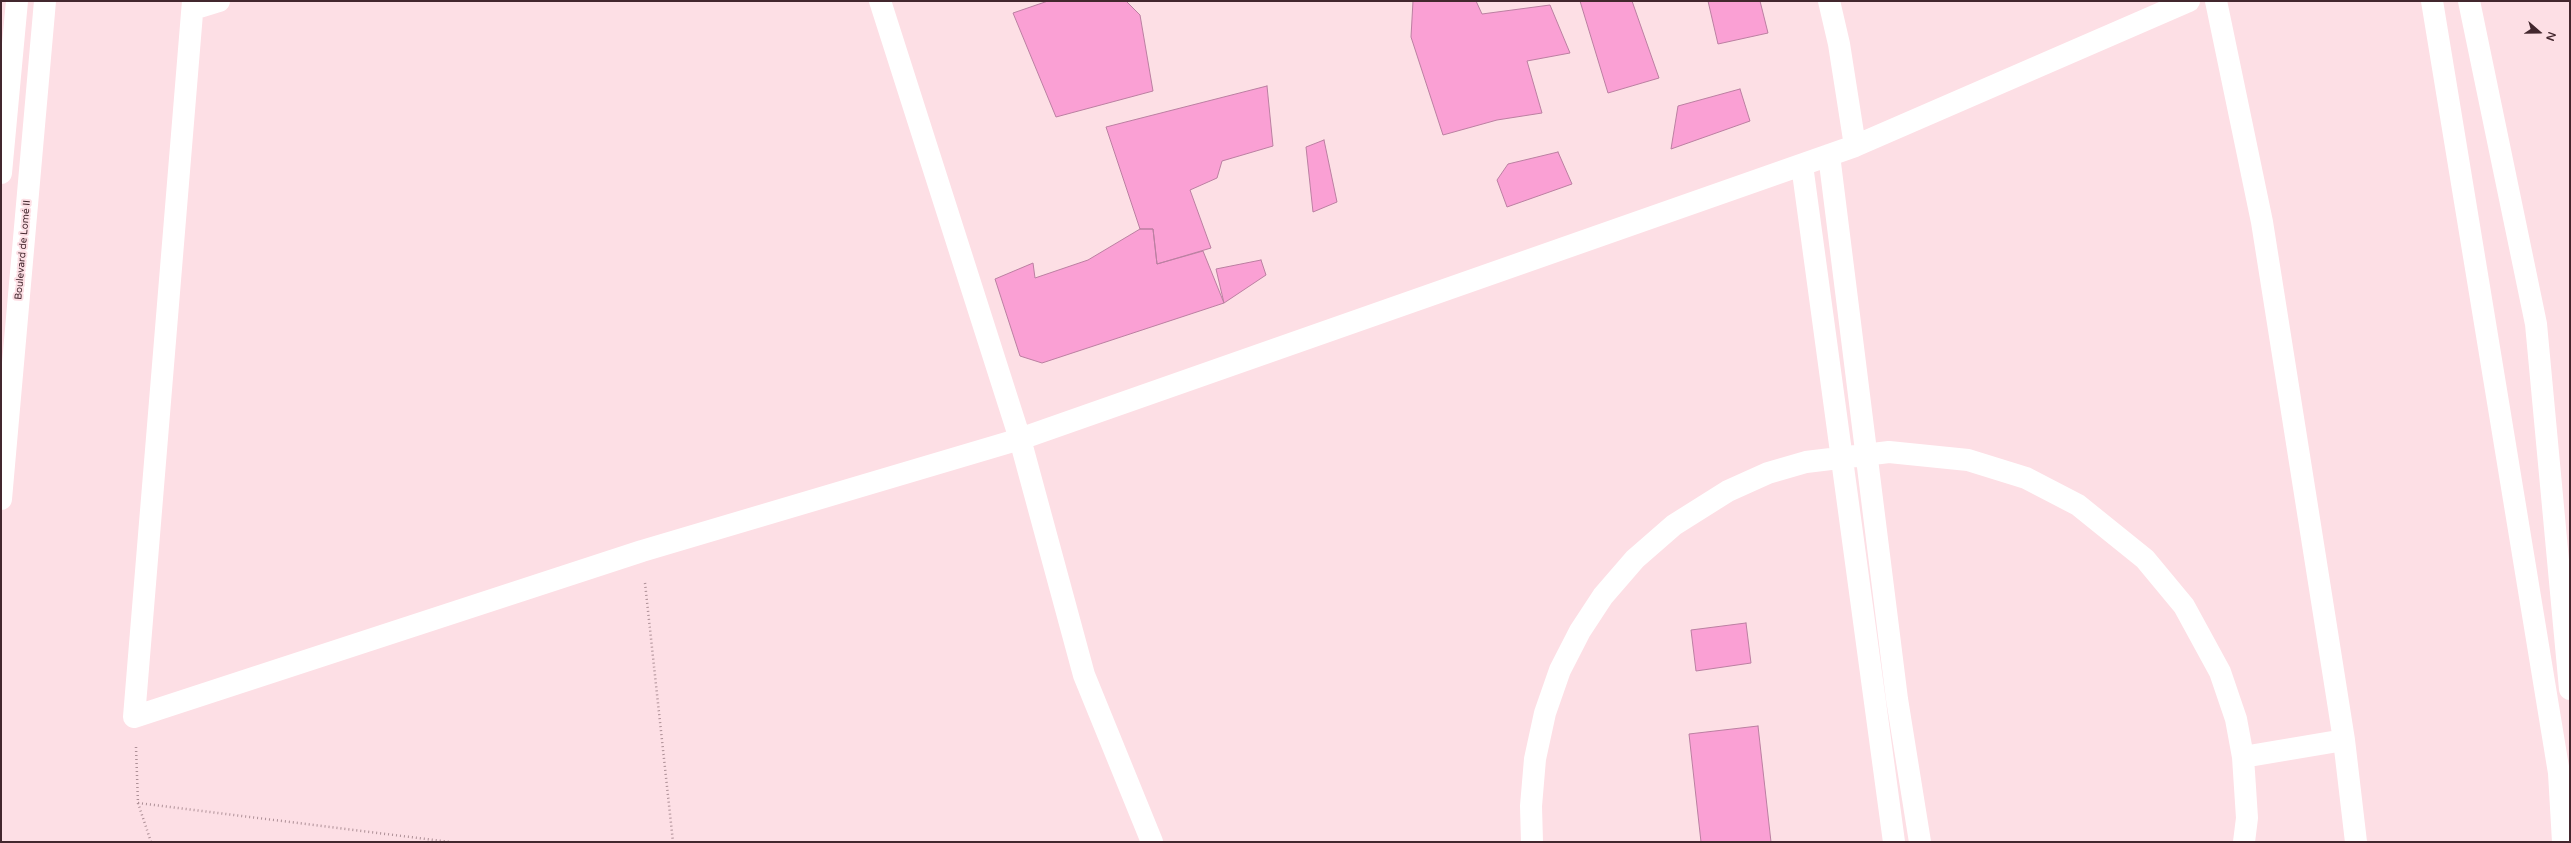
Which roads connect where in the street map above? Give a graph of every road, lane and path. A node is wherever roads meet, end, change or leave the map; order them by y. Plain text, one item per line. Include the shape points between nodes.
1 (17, 1) edge
2 (44, 1) edge
3 (219, 1) edge
4 (880, 1) edge
5 (1829, 1) edge
6 (2189, 1) edge
7 (2216, 1) edge
8 (2432, 1) edge
9 (2469, 1) edge
10 (193, 5) edge
11 (3, 126) edge
12 (1855, 146) junction
13 (1829, 155) junction
14 (1802, 165) junction
15 (1, 173) edge
16 (1020, 439) junction
17 (1865, 454) junction
18 (1840, 458) junction
19 (1, 500) edge
20 (642, 551) junction
21 (2570, 689) edge
22 (1897, 699) junction
23 (1874, 703) junction
24 (134, 717) junction
25 (2344, 740) junction
26 (2244, 757) junction
27 (138, 803) junction
28 (151, 842) edge
29 (450, 842) edge
30 (673, 842) edge
31 (1152, 842) edge
32 (1532, 842) edge
33 (1894, 842) edge
34 (1920, 842) edge
35 (2244, 842) edge
36 (2356, 842) edge
37 (2563, 842) edge

1 - 11 street
2 - 19 street, Boulevard de Lomé II
3 - 10 street
4 - 16 street
5 - 12 street via 1839,44
6 - 12 street
7 - 25 street via 2262,222
8 - 37 street via 2558,773
9 - 21 street via 2536,324
10 - 24 street
11 - 15 street
12 - 13 street
13 - 14 street
13 - 17 street
14 - 16 street
14 - 18 street
16 - 20 street
16 - 31 street via 1084,675
17 - 18 street
17 - 22 street
17 - 26 street via 1888,452 1968,460 2026,478 2078,505 2139,554 2184,606 2220,672 2236,719
18 - 23 street
18 - 32 street via 1806,462 1768,473 1728,492 1674,525 1635,559 1603,596 1580,631 1560,670 1545,713 1535,759 1531,806
20 - 24 street
20 - 30 path
22 - 23 street
22 - 34 street
23 - 33 street
24 - 27 path
25 - 26 street
25 - 36 street
26 - 35 street via 2247,818
27 - 28 path
27 - 29 path

